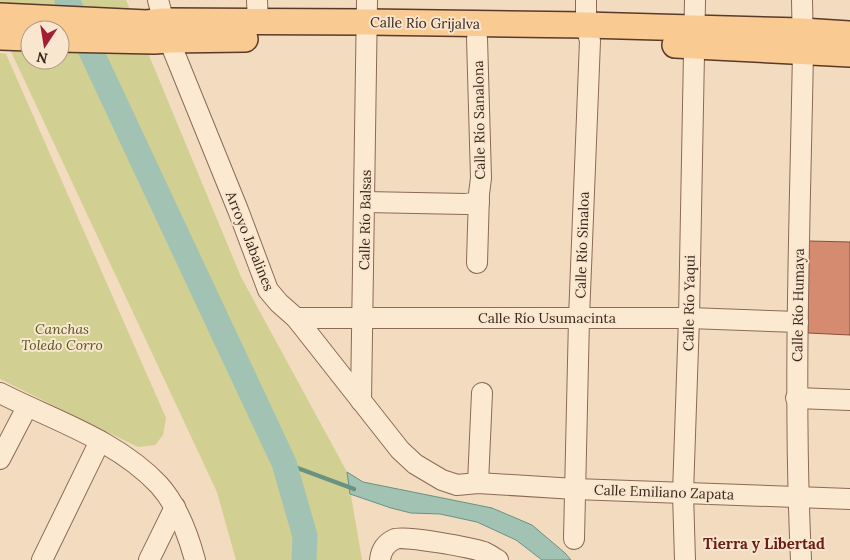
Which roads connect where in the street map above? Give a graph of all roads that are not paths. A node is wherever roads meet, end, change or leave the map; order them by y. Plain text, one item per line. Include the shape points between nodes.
1 (586, 0) edge
2 (695, 0) edge
3 (802, 0) edge
4 (258, 11) edge
5 (0, 16) edge
6 (367, 20) edge
7 (158, 25) edge
8 (588, 33) junction
9 (850, 34) edge
10 (0, 37) edge
11 (695, 37) junction
12 (20, 38) edge
13 (70, 38) edge
14 (478, 38) junction
15 (803, 41) junction
16 (850, 54) edge
17 (365, 202) junction
18 (479, 202) junction
19 (477, 263) dead end
20 (364, 317) junction
21 (296, 318) junction
22 (579, 318) junction
23 (689, 318) junction
24 (798, 322) junction
25 (0, 393) edge
26 (482, 393) dead end
27 (796, 398) junction
28 (850, 400) edge
29 (361, 401) junction
30 (27, 407) junction
31 (100, 441) junction
32 (0, 459) edge
33 (478, 483) junction
34 (575, 489) junction
35 (683, 493) junction
36 (798, 497) junction
37 (850, 499) edge
38 (175, 508) junction
39 (574, 539) dead end
40 (42, 560) edge
41 (149, 560) edge
42 (195, 560) edge
43 (380, 560) edge
44 (498, 560) edge
45 (685, 560) edge
46 (800, 560) edge

1 - 8 street, Calle Río Sinaloa
2 - 11 street, Calle Río Yaqui
3 - 15 street, Calle Río Humaya
4 - 6 main road, Calle Río Grijalva
4 - 7 main road, Calle Río Grijalva
5 - 7 main road, Calle Río Grijalva
6 - 7 main road, Calle Río Grijalva
6 - 8 main road, Calle Río Grijalva
6 - 14 main road, Calle Río Grijalva
6 - 17 street, Calle Río Balsas
7 - 13 main road, Calle Río Grijalva
7 - 21 street, Arroyo Jabalines via 268,290
8 - 11 main road, Calle Río Grijalva
8 - 14 main road, Calle Río Grijalva
8 - 22 street, Calle Río Sinaloa
9 - 15 main road, Calle Río Grijalva
10 - 12 main road
11 - 15 main road, Calle Río Grijalva
11 - 23 street, Calle Río Yaqui
14 - 18 street, Calle Río Sanalona
15 - 16 main road, Calle Río Grijalva
15 - 24 street, Calle Río Humaya
17 - 18 street
17 - 20 street, Calle Río Balsas
18 - 19 street, Calle Río Sanalona
20 - 21 street, Calle Río Usumacinta
20 - 22 street, Calle Río Usumacinta
20 - 29 street, Calle Río Balsas
21 - 29 street, Arroyo Jabalines
22 - 23 street, Calle Río Usumacinta
22 - 34 street, Calle Río Sinaloa
23 - 24 street, Calle Río Usumacinta
23 - 35 street, Calle Río Yaqui
24 - 27 street, Calle Río Humaya
25 - 30 street
26 - 33 street
27 - 28 street
27 - 36 street, Calle Río Humaya
29 - 33 street, Arroyo Jabalines via 415,464 457,486
30 - 31 street
30 - 32 street
31 - 38 street via 136,464 159,485
31 - 40 street
33 - 34 street, Calle Emiliano Zapata
34 - 35 street, Calle Emiliano Zapata
34 - 39 street, Calle Río Sinaloa
35 - 36 street, Calle Emiliano Zapata
35 - 45 street, Calle Río Yaqui
36 - 37 street, Calle Emiliano Zapata
36 - 46 street, Calle Río Humaya
38 - 41 street
38 - 42 street
43 - 44 street via 387,543 397,538 484,552

